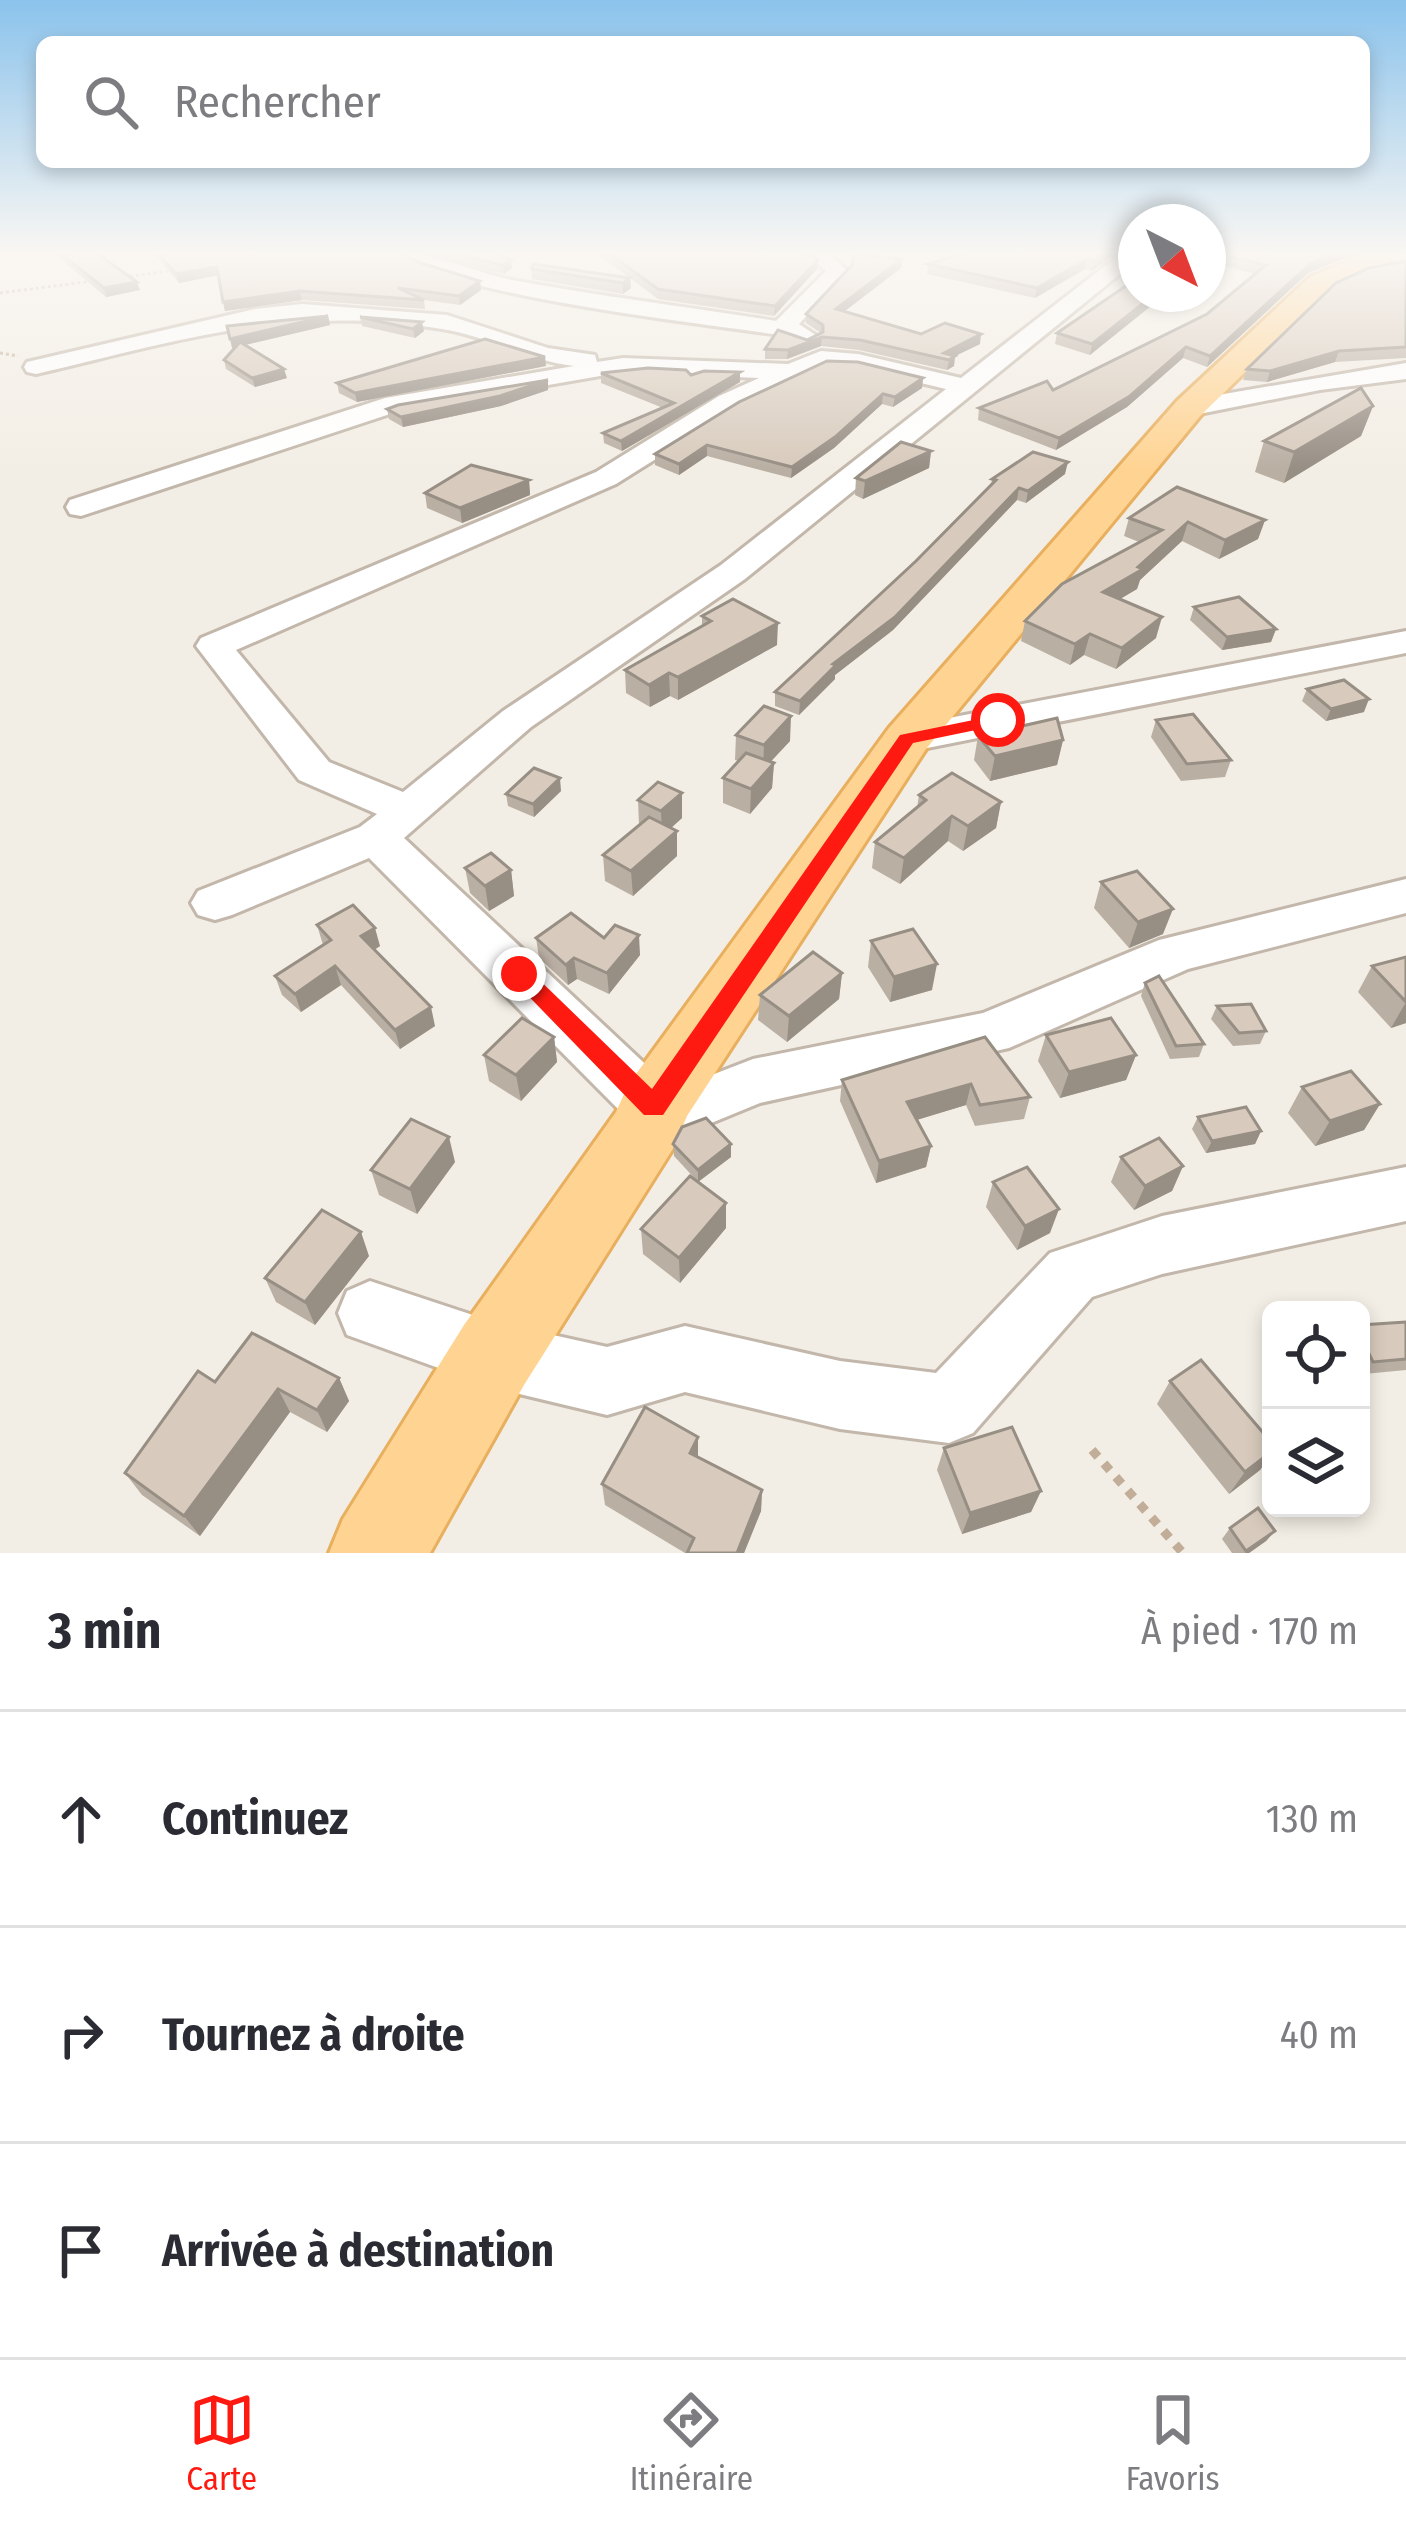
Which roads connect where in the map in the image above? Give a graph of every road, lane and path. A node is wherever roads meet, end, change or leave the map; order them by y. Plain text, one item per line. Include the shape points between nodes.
1 (233, 324) edge
2 (455, 324) edge
3 (757, 324) edge
4 (785, 324) edge
5 (1047, 324) edge
6 (1276, 324) edge
7 (792, 330) junction
8 (858, 361) junction
9 (623, 365) junction
10 (36, 367) dead end
11 (1406, 371) edge
12 (793, 372) junction
13 (969, 388) junction
14 (1189, 408) junction
15 (81, 507) dead end
16 (1406, 641) edge
17 (907, 739) junction
18 (392, 825) junction
19 (1406, 896) edge
20 (214, 903) dead end
21 (651, 1116) junction
22 (1406, 1195) edge
23 (370, 1313) dead end
24 (494, 1354) junction
25 (1092, 1450) dead end
26 (377, 1553) edge
27 (1183, 1553) edge

1 - 10 street
2 - 9 street via 545,355
3 - 7 street
4 - 7 street
5 - 13 street
6 - 14 main road
7 - 8 street
8 - 12 street via 821,358
8 - 13 street
9 - 12 street
9 - 15 street via 394,404
11 - 14 street
12 - 18 street via 606,478 214,646 314,771
13 - 18 street via 733,572 517,719
14 - 17 main road
16 - 17 street
17 - 21 main road
18 - 20 street
18 - 21 street
19 - 21 street via 1176,953 990,1033 753,1082
21 - 24 main road
22 - 24 street via 1162,1244 1072,1274 950,1408 840,1395 685,1359 607,1381
23 - 24 street
24 - 26 main road
25 - 27 path

